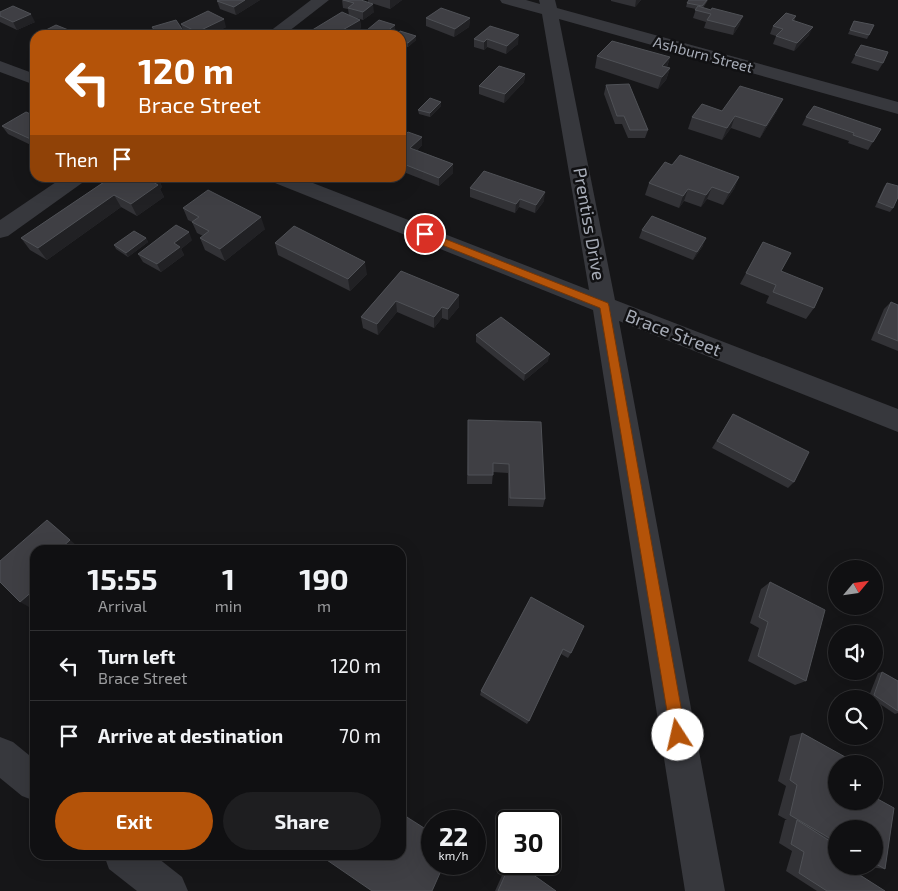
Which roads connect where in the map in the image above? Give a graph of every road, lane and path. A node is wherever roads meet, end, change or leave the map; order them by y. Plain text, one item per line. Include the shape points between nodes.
1 (321, 0) edge
2 (508, 0) edge
3 (549, 6) edge
4 (280, 30) edge
5 (0, 66) edge
6 (30, 78) edge
7 (898, 108) edge
8 (69, 182) edge
9 (292, 182) edge
10 (0, 231) edge
11 (604, 306) junction
12 (898, 421) edge
13 (0, 755) edge
14 (30, 779) edge
15 (130, 860) edge
16 (168, 891) edge
17 (705, 891) edge

1 - 4 street
2 - 3 street, Ashburn Street
3 - 7 street, Ashburn Street
3 - 11 street, Prentiss Drive
5 - 6 street
8 - 10 street
9 - 11 street, Brace Street
11 - 12 street, Brace Street
11 - 17 street, Prentiss Drive
13 - 14 street
15 - 16 street

